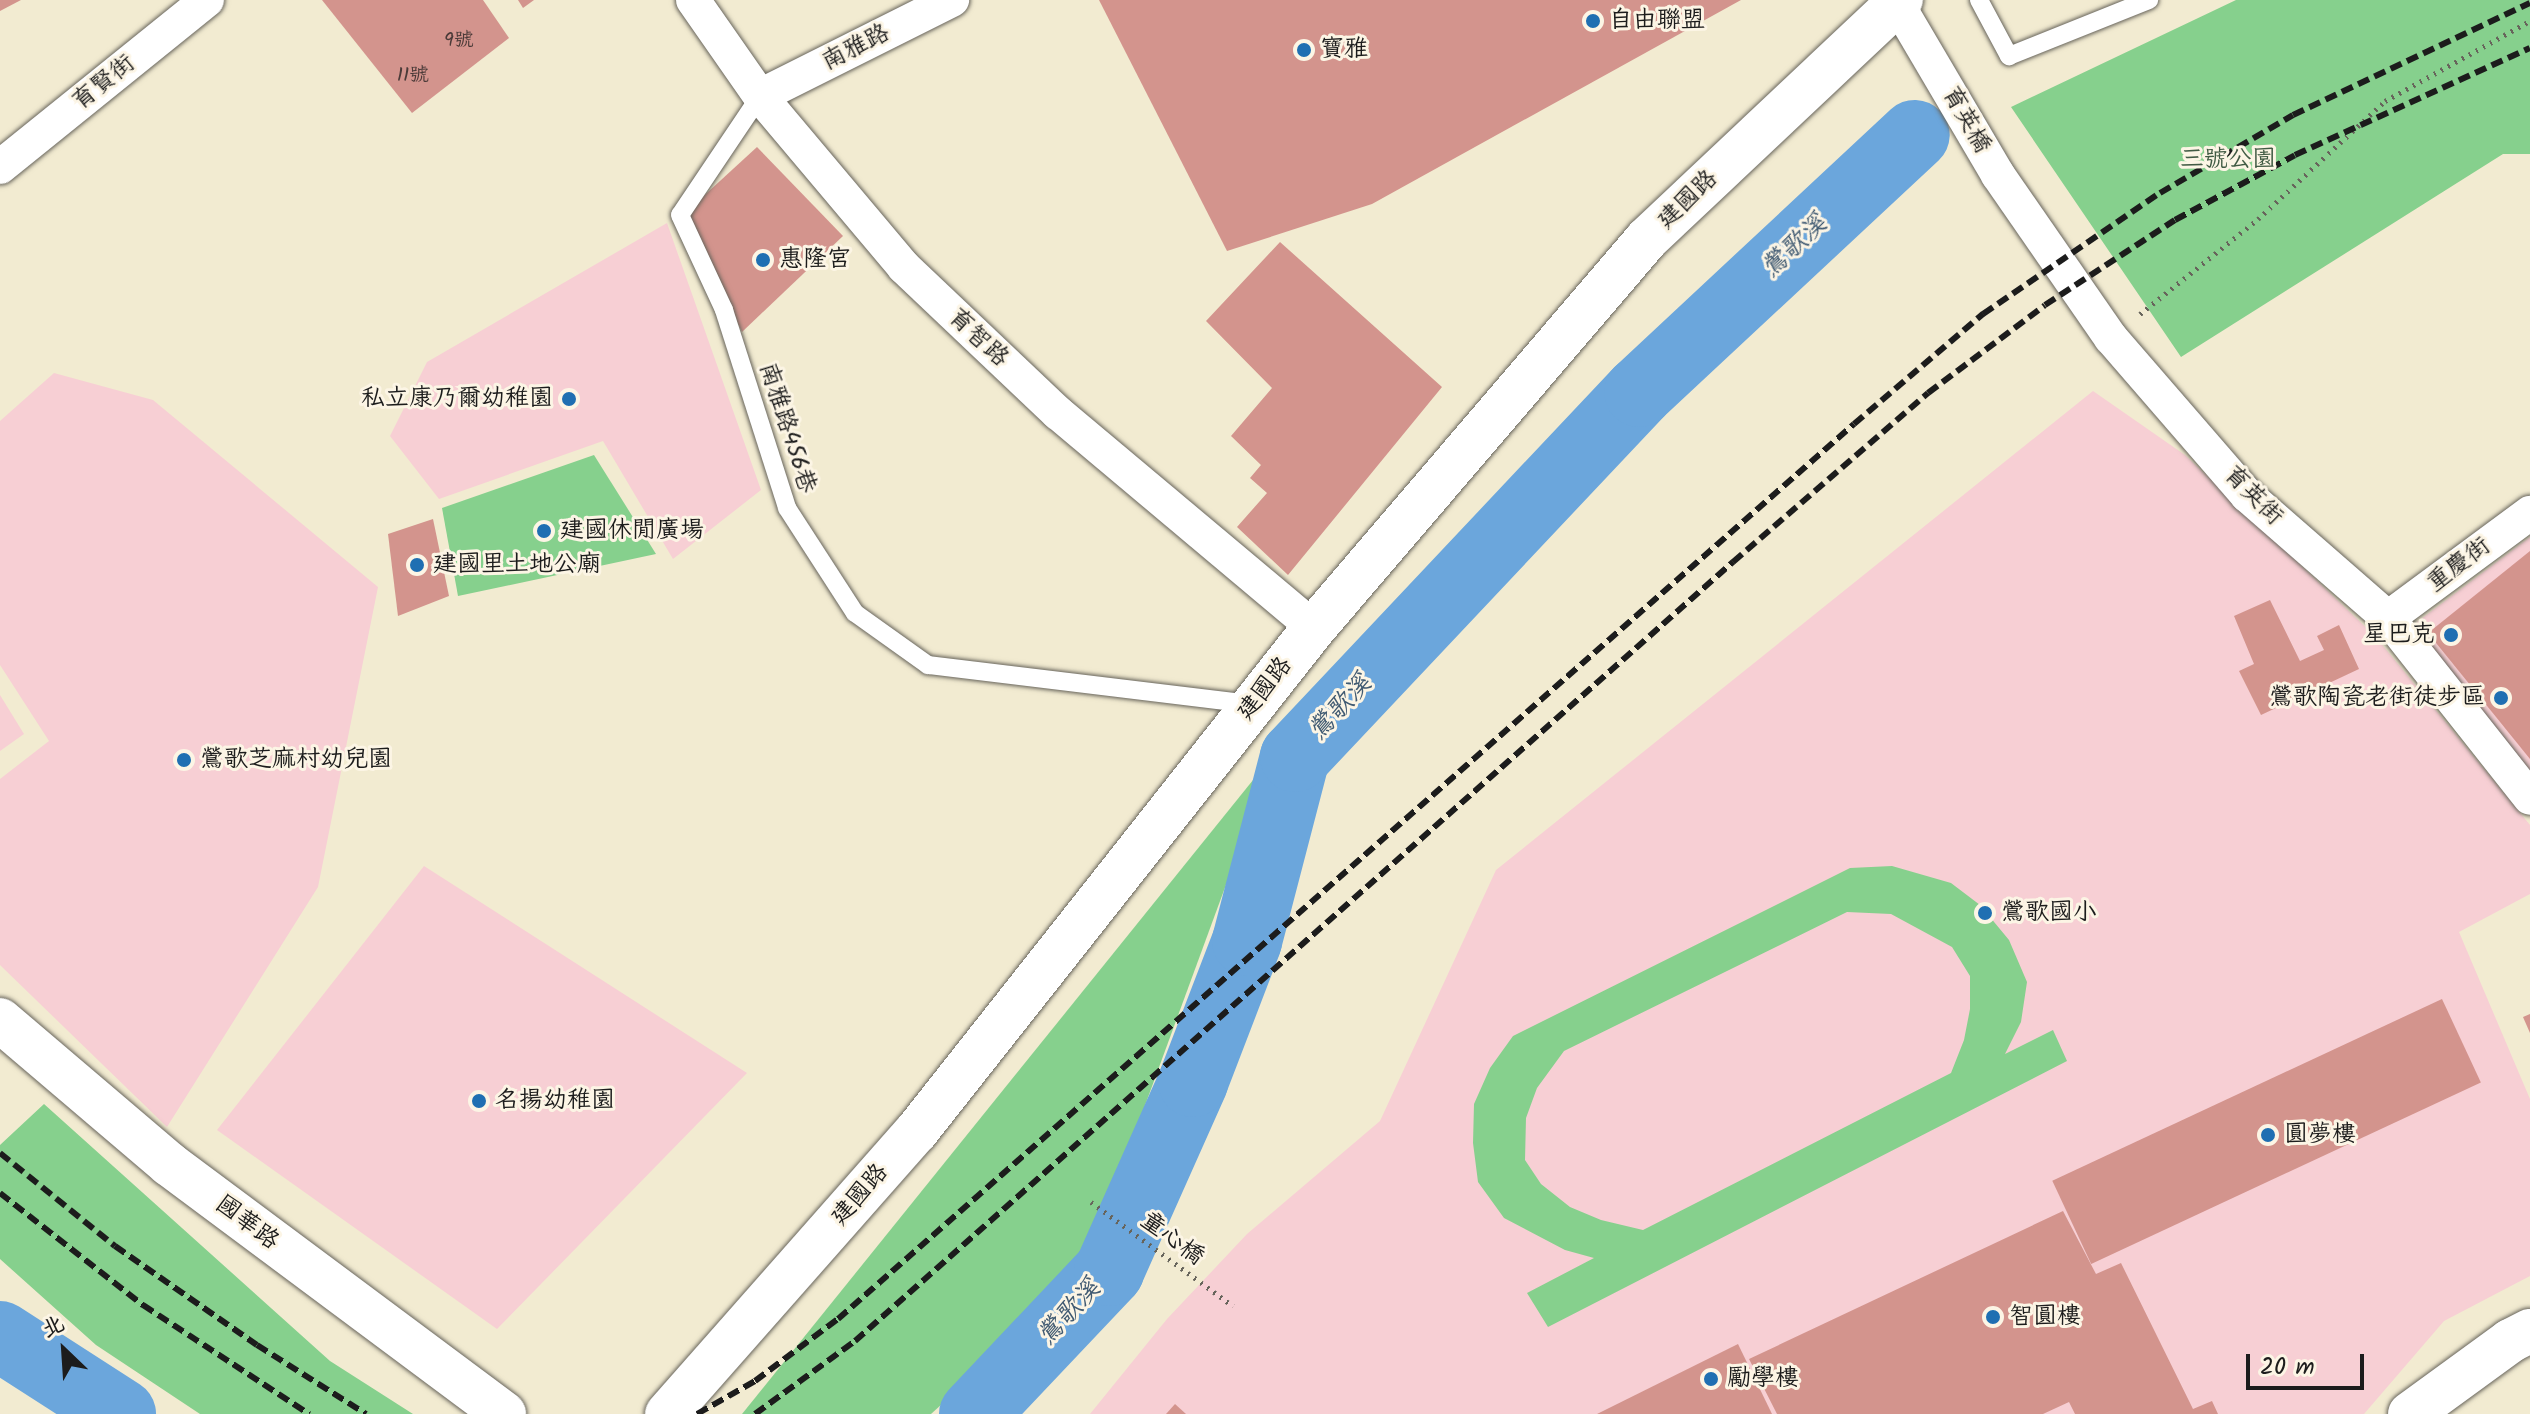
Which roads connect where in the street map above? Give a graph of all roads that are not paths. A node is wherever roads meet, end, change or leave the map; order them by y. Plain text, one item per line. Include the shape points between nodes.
1 (207, 0) edge
2 (693, 0) edge
3 (952, 0) edge
4 (1979, 0) edge
5 (2149, 0) edge
6 (1897, 1) edge
7 (760, 96) junction
8 (0, 167) edge
9 (1998, 175) joint
10 (2530, 513) edge
11 (2388, 618) junction
12 (1314, 628) junction
13 (1253, 704) junction
14 (2530, 798) edge
15 (0, 1020) edge
16 (2530, 1331) edge
17 (504, 1414) edge
18 (667, 1414) edge
19 (2410, 1414) edge

1 - 8 street, 育賢街
2 - 7 street, 育智路
3 - 7 street, 南雅路
4 - 5 lane via 2009,56
6 - 9 street, 育英橋
6 - 12 street, 建國路 via 1647,239
7 - 12 street, 育智路 via 904,267 1058,413
7 - 13 lane, 南雅路456巷 via 680,215 724,310 787,508 855,613 928,665
9 - 11 street, 育英街 via 2111,338 2247,495
10 - 11 street, 重慶街
11 - 14 street, 育英街
12 - 13 street, 建國路
13 - 18 street, 建國路 via 916,1132
15 - 17 street, 國華路 via 169,1164
16 - 19 street

